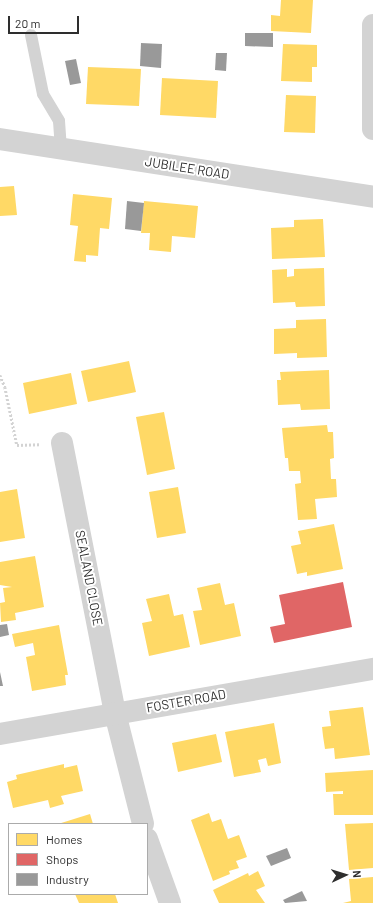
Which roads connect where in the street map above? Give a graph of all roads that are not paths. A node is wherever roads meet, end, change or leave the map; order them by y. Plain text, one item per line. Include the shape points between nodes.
1 (373, 25) edge
2 (31, 35) dead end
3 (373, 129) edge
4 (0, 139) edge
5 (61, 148) junction
6 (373, 197) edge
7 (62, 443) road end
8 (373, 669) edge
9 (115, 714) junction
10 (0, 734) edge
11 (143, 823) edge
12 (148, 842) edge
13 (170, 903) edge

1 - 3 street
2 - 5 lane via 43,94 59,120
4 - 5 street, JUBILEE ROAD
5 - 6 street, JUBILEE ROAD
7 - 9 street, SEALAND CLOSE
8 - 9 street, FOSTER ROAD
9 - 10 street, FOSTER ROAD
9 - 11 street, SEALAND CLOSE
12 - 13 street

